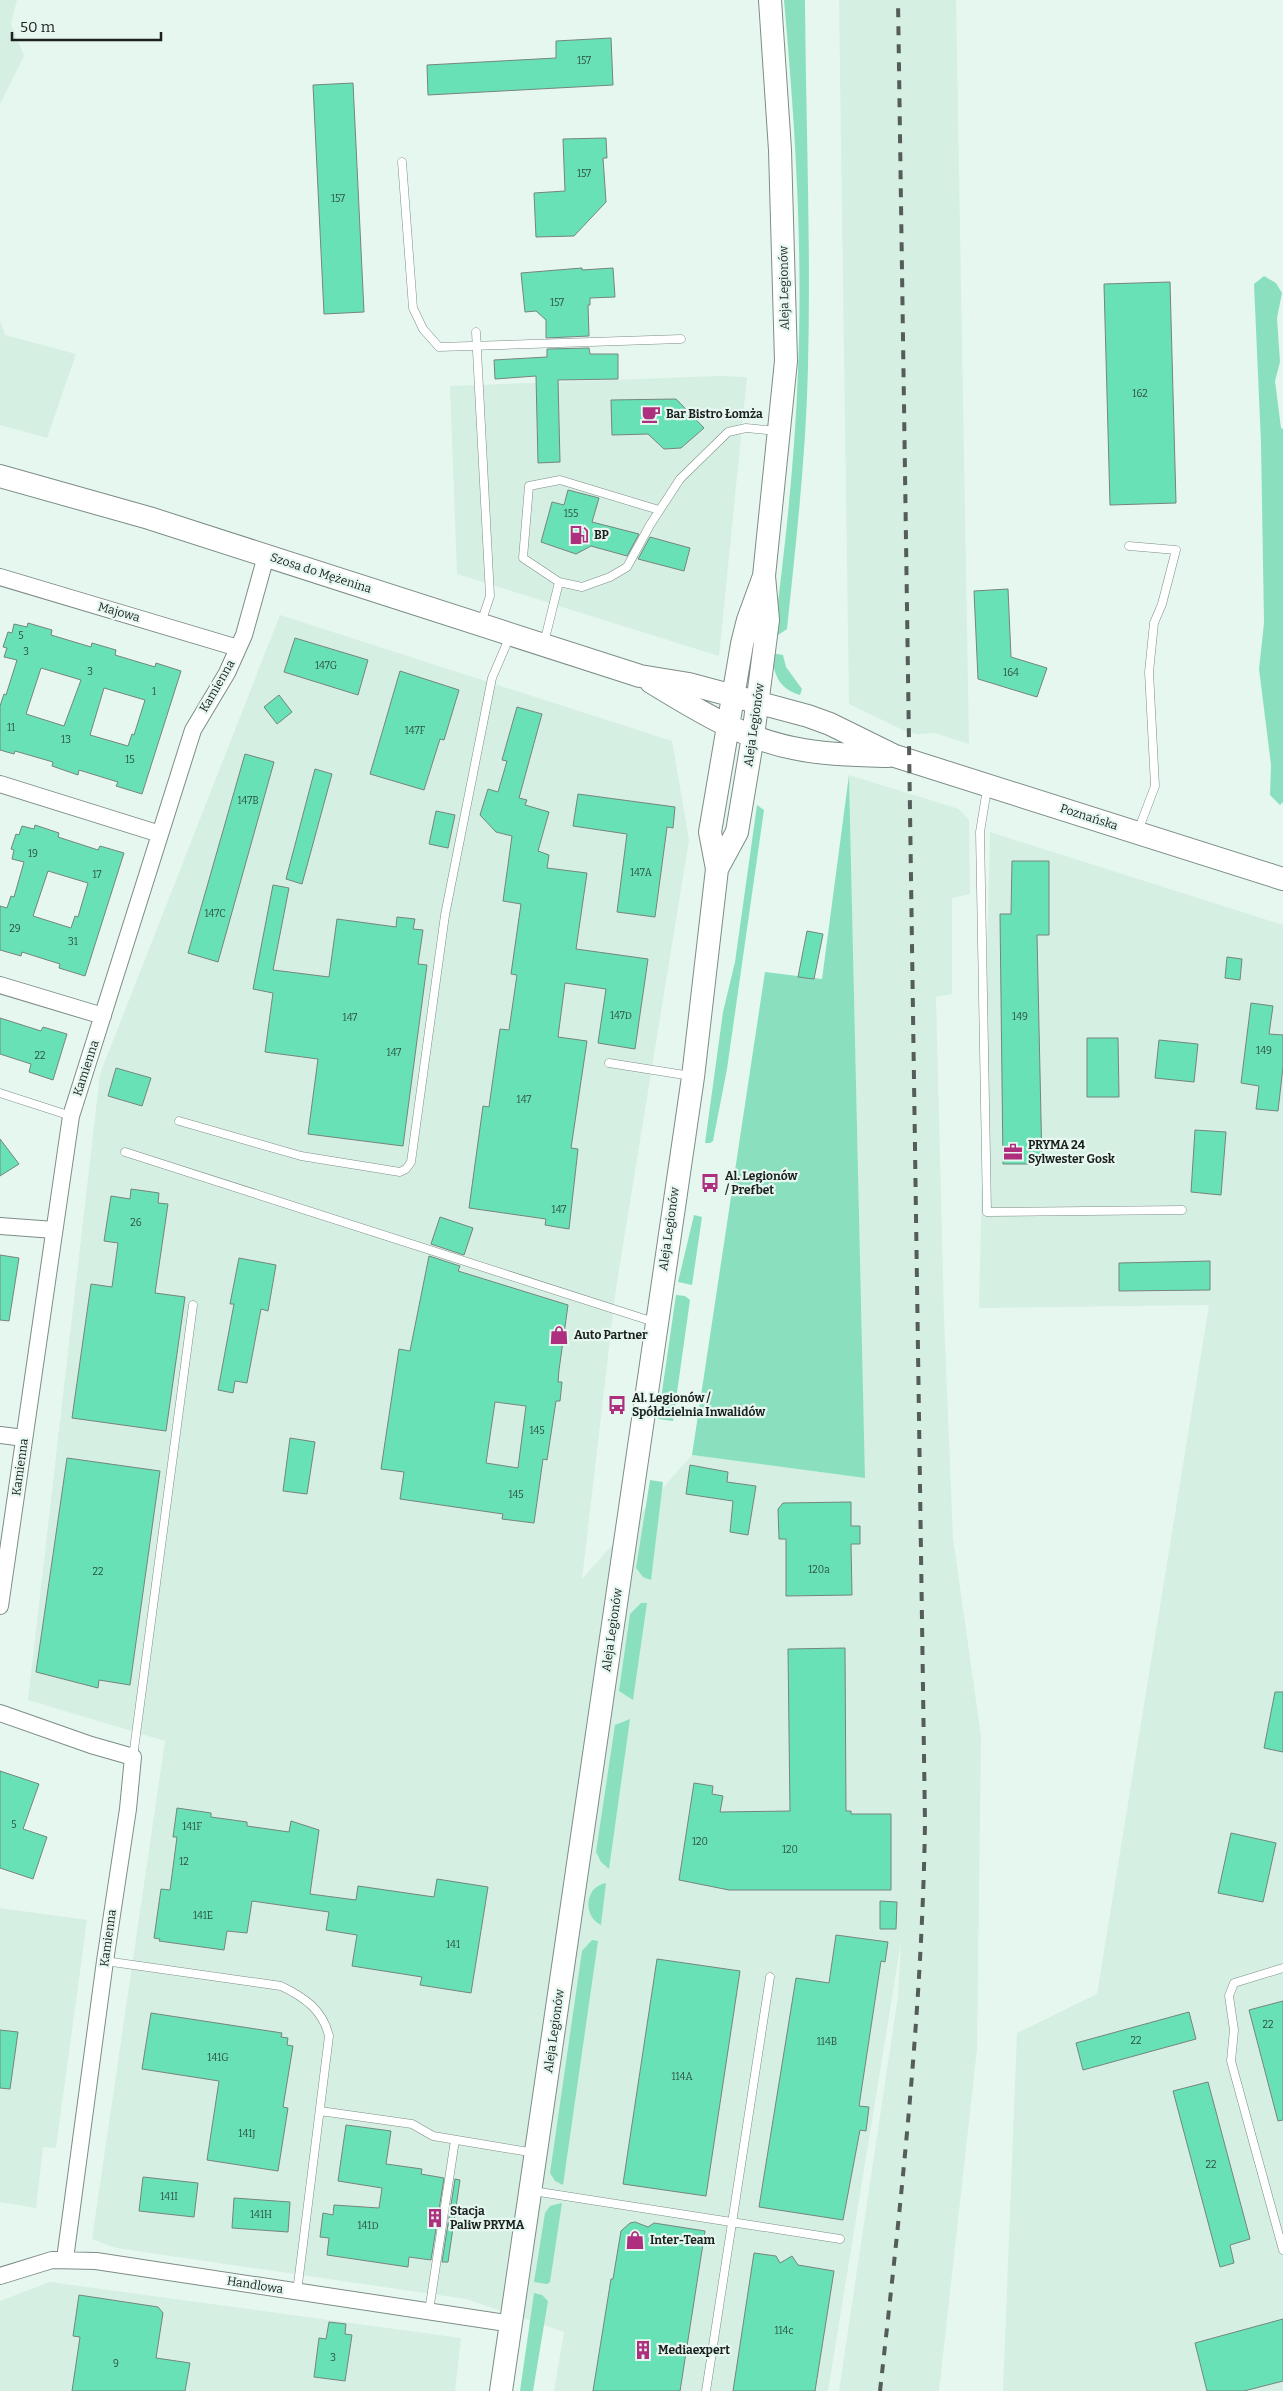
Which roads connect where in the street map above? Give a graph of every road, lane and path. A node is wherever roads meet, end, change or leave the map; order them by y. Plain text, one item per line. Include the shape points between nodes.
1 (770, 0) edge
2 (402, 162) dead end
3 (476, 332) dead end
4 (681, 339) dead end
5 (478, 347) junction
6 (778, 431) junction
7 (0, 476) edge
8 (659, 510) junction
9 (1129, 546) dead end
10 (266, 556) junction
11 (764, 576) junction
12 (0, 577) edge
13 (559, 582) junction
14 (481, 625) junction
15 (510, 634) junction
16 (543, 645) junction
17 (238, 648) junction
18 (640, 676) junction
19 (734, 697) junction
20 (758, 703) junction
21 (730, 726) junction
22 (753, 736) junction
23 (895, 756) junction
24 (0, 784) edge
25 (988, 784) junction
26 (1137, 833) junction
27 (160, 834) junction
28 (717, 869) junction
29 (1283, 879) edge
30 (0, 985) edge
31 (103, 1016) junction
32 (609, 1063) dead end
33 (693, 1077) junction
34 (0, 1093) edge
35 (71, 1116) junction
36 (180, 1121) dead end
37 (125, 1152) dead end
38 (1182, 1210) dead end
39 (0, 1226) edge
40 (54, 1230) junction
41 (193, 1306) dead end
42 (656, 1322) junction
43 (0, 1435) edge
44 (24, 1438) junction
45 (0, 1606) edge
46 (0, 1713) edge
47 (133, 1757) junction
48 (105, 1961) junction
49 (1283, 1968) edge
50 (770, 1977) dead end
51 (320, 2111) junction
52 (455, 2140) junction
53 (536, 2153) junction
54 (531, 2191) junction
55 (733, 2222) junction
56 (840, 2239) dead end
57 (1283, 2250) edge
58 (65, 2259) junction
59 (0, 2276) edge
60 (297, 2292) junction
61 (430, 2311) junction
62 (512, 2324) junction
63 (502, 2391) edge
64 (706, 2391) edge

1 - 6 main road, Aleja Legionów via 780,150 786,361
2 - 5 lane via 413,308 423,329 439,347
3 - 5 lane
4 - 5 lane
5 - 14 lane via 490,596
6 - 8 lane via 746,428 728,432 680,479
6 - 11 main road, Aleja Legionów
7 - 10 main road, Szosa do Mężenina
8 - 13 lane via 626,567 582,587
8 - 13 lane via 560,480 529,486 523,558
9 - 26 lane via 1176,550 1154,623 1149,672 1155,786
10 - 14 main road, Szosa do Mężenina
10 - 17 street, Kamienna
11 - 19 main road, Aleja Legionów via 748,620
11 - 20 main road, Aleja Legionów via 768,620
12 - 17 street, Majowa
13 - 16 lane
14 - 15 main road, Szosa do Mężenina
15 - 16 main road, Szosa do Mężenina
15 - 36 lane via 492,678 461,832 431,1002 411,1162 400,1172 301,1156
16 - 18 main road, Szosa do Mężenina
17 - 27 street, Kamienna via 193,730
18 - 19 main road, Szosa do Mężenina via 689,684
18 - 21 main road, Szosa do Mężenina
19 - 20 main road, Szosa do Mężenina
19 - 21 main road, Aleja Legionów
20 - 22 main road, Aleja Legionów
20 - 23 main road, Poznańska via 830,724
21 - 22 main road, Szosa do Mężenina
21 - 28 main road, Aleja Legionów via 710,832
22 - 23 main road, Poznańska via 793,748 834,754
22 - 28 main road, Aleja Legionów via 737,832
23 - 25 main road, Poznańska
24 - 27 street
25 - 26 main road, Poznańska
25 - 38 lane via 980,832 987,1212
26 - 29 main road, Poznańska
27 - 31 street, Kamienna
28 - 33 main road, Aleja Legionów
30 - 31 street
31 - 35 street, Kamienna
32 - 33 lane
33 - 42 main road, Aleja Legionów
34 - 35 lane
35 - 40 street, Kamienna
37 - 42 lane
39 - 40 street
40 - 44 street, Kamienna
41 - 47 lane
42 - 53 main road, Aleja Legionów
43 - 44 street
44 - 45 street, Kamienna
46 - 47 street
47 - 48 street, Kamienna
48 - 51 lane via 281,1986 296,1993 316,2009 325,2021 329,2036
48 - 58 street, Kamienna
49 - 57 lane via 1234,1983 1229,1996 1234,2030 1231,2061
50 - 55 lane
51 - 52 lane via 412,2124 433,2136
51 - 60 lane
52 - 53 lane
52 - 61 lane
53 - 54 main road, Aleja Legionów
54 - 55 lane
54 - 62 main road, Aleja Legionów
55 - 56 lane
55 - 64 lane
58 - 59 street, Handlowa via 34,2264
58 - 60 street, Handlowa
60 - 61 street, Handlowa
61 - 62 street, Handlowa
62 - 63 main road, Aleja Legionów

